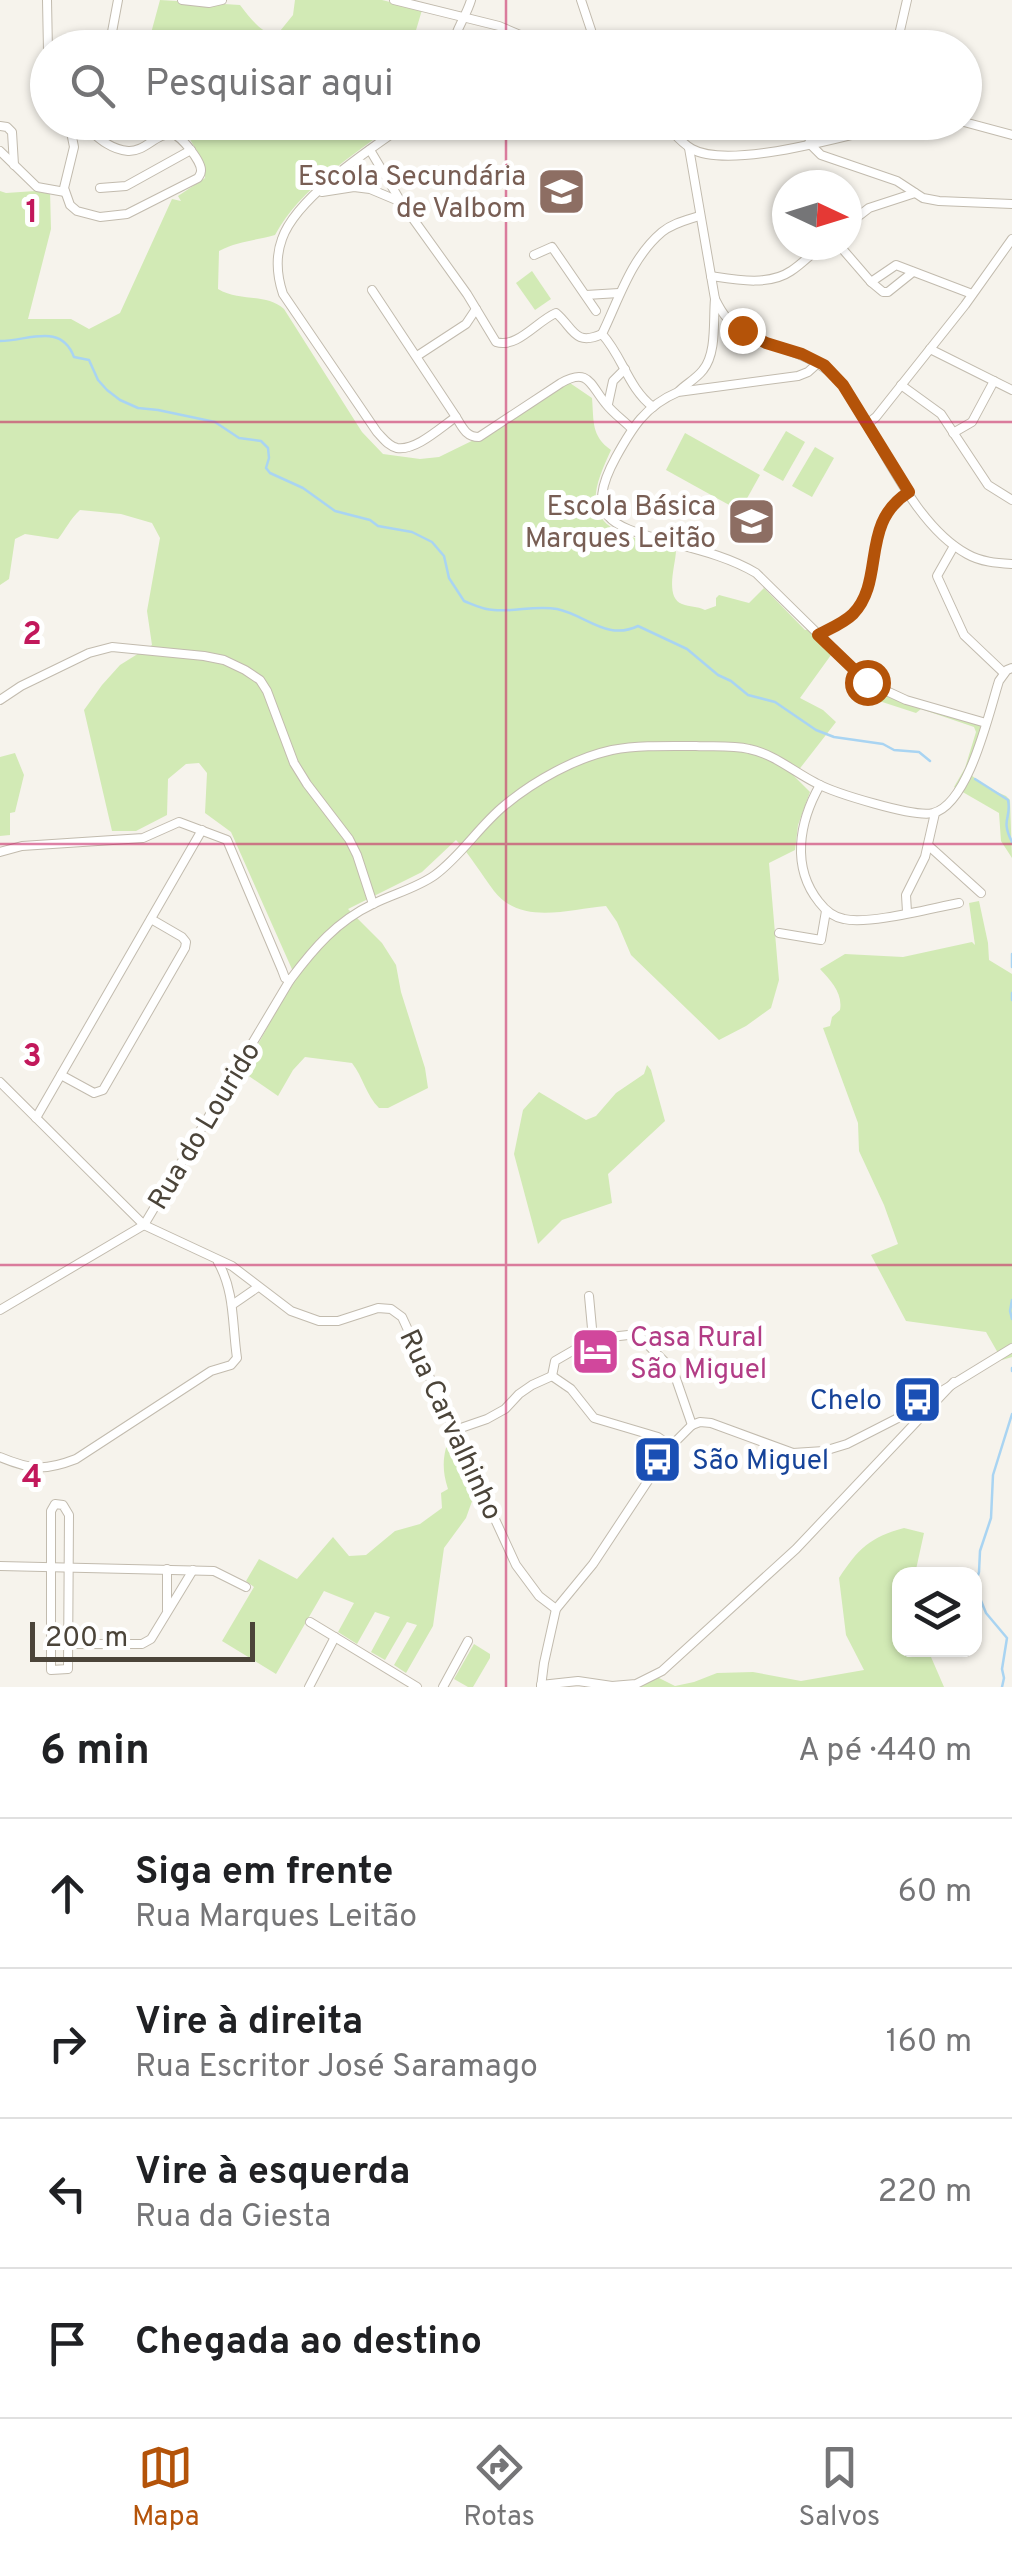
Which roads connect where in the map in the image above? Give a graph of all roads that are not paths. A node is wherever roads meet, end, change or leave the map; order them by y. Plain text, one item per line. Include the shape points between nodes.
1 (50, 0) edge
2 (118, 0) edge
3 (182, 0) edge
4 (222, 0) edge
5 (394, 0) edge
6 (471, 0) edge
7 (581, 0) edge
8 (907, 0) edge
9 (466, 18) junction
10 (47, 30) edge
11 (112, 30) edge
12 (458, 30) edge
13 (508, 30) edge
14 (591, 30) edge
15 (900, 30) edge
16 (0, 126) edge
17 (982, 127) edge
18 (1012, 135) edge
19 (72, 140) edge
20 (101, 140) edge
21 (156, 140) edge
22 (182, 140) edge
23 (384, 140) edge
24 (681, 140) edge
25 (811, 140) edge
26 (826, 140) edge
27 (809, 144) junction
28 (689, 148) junction
29 (191, 150) junction
30 (370, 150) junction
31 (0, 151) edge
32 (14, 165) junction
33 (100, 188) dead end
34 (65, 192) junction
35 (915, 192) junction
36 (318, 193) junction
37 (402, 202) junction
38 (1012, 204) edge
39 (862, 213) edge
40 (699, 216) junction
41 (1012, 238) edge
42 (534, 255) dead end
43 (805, 260) edge
44 (852, 260) edge
45 (913, 272) junction
46 (712, 276) junction
47 (871, 282) junction
48 (372, 290) dead end
49 (619, 293) junction
50 (586, 294) junction
51 (972, 294) junction
52 (714, 299) junction
53 (476, 309) junction
54 (596, 310) dead end
55 (602, 334) junction
56 (930, 349) junction
57 (417, 356) junction
58 (818, 362) junction
59 (624, 369) junction
60 (994, 381) junction
61 (902, 385) junction
62 (1012, 390) edge
63 (678, 392) junction
64 (608, 406) junction
65 (653, 407) junction
66 (456, 417) junction
67 (866, 424) junction
68 (631, 428) junction
69 (953, 433) junction
70 (909, 492) junction
71 (1012, 500) edge
72 (954, 546) junction
73 (1012, 564) edge
74 (818, 635) junction
75 (1008, 670) edge
76 (0, 700) edge
77 (986, 723) junction
78 (820, 786) junction
79 (935, 813) junction
80 (202, 830) junction
81 (928, 846) junction
82 (0, 852) edge
83 (981, 893) dead end
84 (959, 903) dead end
85 (373, 904) junction
86 (826, 911) junction
87 (908, 912) junction
88 (151, 919) junction
89 (779, 933) dead end
90 (290, 980) junction
91 (61, 1074) junction
92 (0, 1082) edge
93 (36, 1118) junction
94 (144, 1225) junction
95 (217, 1260) junction
96 (258, 1288) junction
97 (589, 1296) dead end
98 (232, 1305) junction
99 (0, 1310) edge
100 (594, 1339) junction
101 (1012, 1348) edge
102 (552, 1376) junction
103 (954, 1382) junction
104 (896, 1419) junction
105 (692, 1425) junction
106 (455, 1430) junction
107 (907, 1432) junction
108 (671, 1446) junction
109 (0, 1456) edge
110 (0, 1566) edge
111 (51, 1567) junction
112 (67, 1567) junction
113 (167, 1570) junction
114 (193, 1570) junction
115 (246, 1587) dead end
116 (556, 1609) junction
117 (168, 1613) junction
118 (310, 1622) dead end
119 (335, 1637) junction
120 (468, 1640) dead end
121 (68, 1644) junction
122 (541, 1686) edge
123 (310, 1687) edge
124 (417, 1687) edge
125 (442, 1687) edge

1 - 10 street
2 - 11 street
3 - 4 street
5 - 9 street
6 - 9 street
7 - 14 street
8 - 15 street
9 - 12 street
9 - 13 street
16 - 32 street via 12,132
17 - 18 street
19 - 34 street
20 - 21 street via 131,151
22 - 29 street
23 - 30 street
24 - 28 street
25 - 27 street
26 - 27 street
27 - 28 street via 732,156
27 - 35 street via 821,156
28 - 40 street
29 - 33 street via 126,186
29 - 34 street via 200,164 198,178 126,214 100,217 76,210
30 - 36 street
30 - 37 street
31 - 32 street
32 - 34 street via 37,187
35 - 38 street via 939,201
35 - 39 street
36 - 37 street via 354,187
36 - 66 street via 290,222 278,257 278,277 293,312 388,444 409,447
37 - 53 street
40 - 46 street
40 - 49 street via 663,231
41 - 51 street
42 - 50 street via 552,246
43 - 46 street via 767,280
44 - 47 street
45 - 47 street via 896,265
45 - 47 street via 888,292
45 - 51 street
46 - 52 street
48 - 57 street
49 - 50 street
49 - 55 street
50 - 54 street
51 - 56 street
52 - 58 street via 742,330
52 - 63 street via 707,364
53 - 55 street via 496,342 505,344 556,313 576,336
53 - 57 street via 466,324
55 - 59 street
56 - 60 street
56 - 61 street
57 - 66 street
58 - 63 street via 798,376
58 - 67 street via 843,385
59 - 64 street via 613,381
59 - 65 street
60 - 62 street
60 - 69 street via 972,422
61 - 67 street
61 - 69 street via 941,414
63 - 65 street
64 - 66 street via 589,380 573,376 479,437 466,433
64 - 68 street
65 - 68 street
67 - 70 street
68 - 74 street via 601,488 608,516 626,530 736,561
69 - 71 street via 988,486
70 - 72 street
70 - 74 street via 886,512 857,610
72 - 73 street
72 - 75 street via 937,576 964,635
74 - 77 street via 884,692
75 - 77 street via 998,681
76 - 85 street via 89,652 112,647 204,656 245,670 267,691 306,784 349,839
77 - 79 street via 970,773
78 - 79 street, Rua do Lourido
78 - 85 street, Rua do Lourido via 749,749 613,750 537,784 506,804 431,878
78 - 86 street via 802,831 801,866
79 - 81 street
80 - 82 street via 179,822 144,838
80 - 88 street
80 - 90 street via 227,840
81 - 83 street
81 - 87 street via 906,895
84 - 87 street
85 - 90 street, Rua do Lourido via 330,931
86 - 87 street via 845,920
86 - 89 street via 822,940
88 - 91 street
88 - 91 street via 182,937 186,948 103,1090 94,1092
90 - 94 street, Rua do Lourido
91 - 93 street
92 - 93 street
93 - 94 street
94 - 95 street
94 - 99 street, Rua do Lourido
95 - 96 street
95 - 98 street
96 - 98 street
96 - 106 street, Rua Carvalhinho via 290,1311 320,1321 391,1309 402,1317
97 - 100 street
98 - 109 street via 237,1358 231,1365 211,1371 76,1460 35,1469
100 - 102 street via 556,1360
100 - 105 street via 637,1334 673,1370
101 - 103 street
102 - 106 street via 506,1409
102 - 108 street via 594,1418
103 - 104 street
103 - 107 street
104 - 105 street via 847,1444 805,1453 711,1423
104 - 107 street
105 - 108 street
106 - 116 street, Rua Carvalhinho via 516,1565
107 - 122 street via 796,1549 662,1671 636,1684
108 - 116 street
110 - 111 street
111 - 112 street
111 - 112 street via 55,1504 69,1515
111 - 121 street via 52,1670 68,1669
112 - 113 street
112 - 121 street
113 - 114 street
113 - 117 street
114 - 115 street via 214,1571
114 - 117 street
116 - 122 street
117 - 121 street via 142,1644
118 - 119 street
119 - 123 street
119 - 124 street
120 - 125 street

